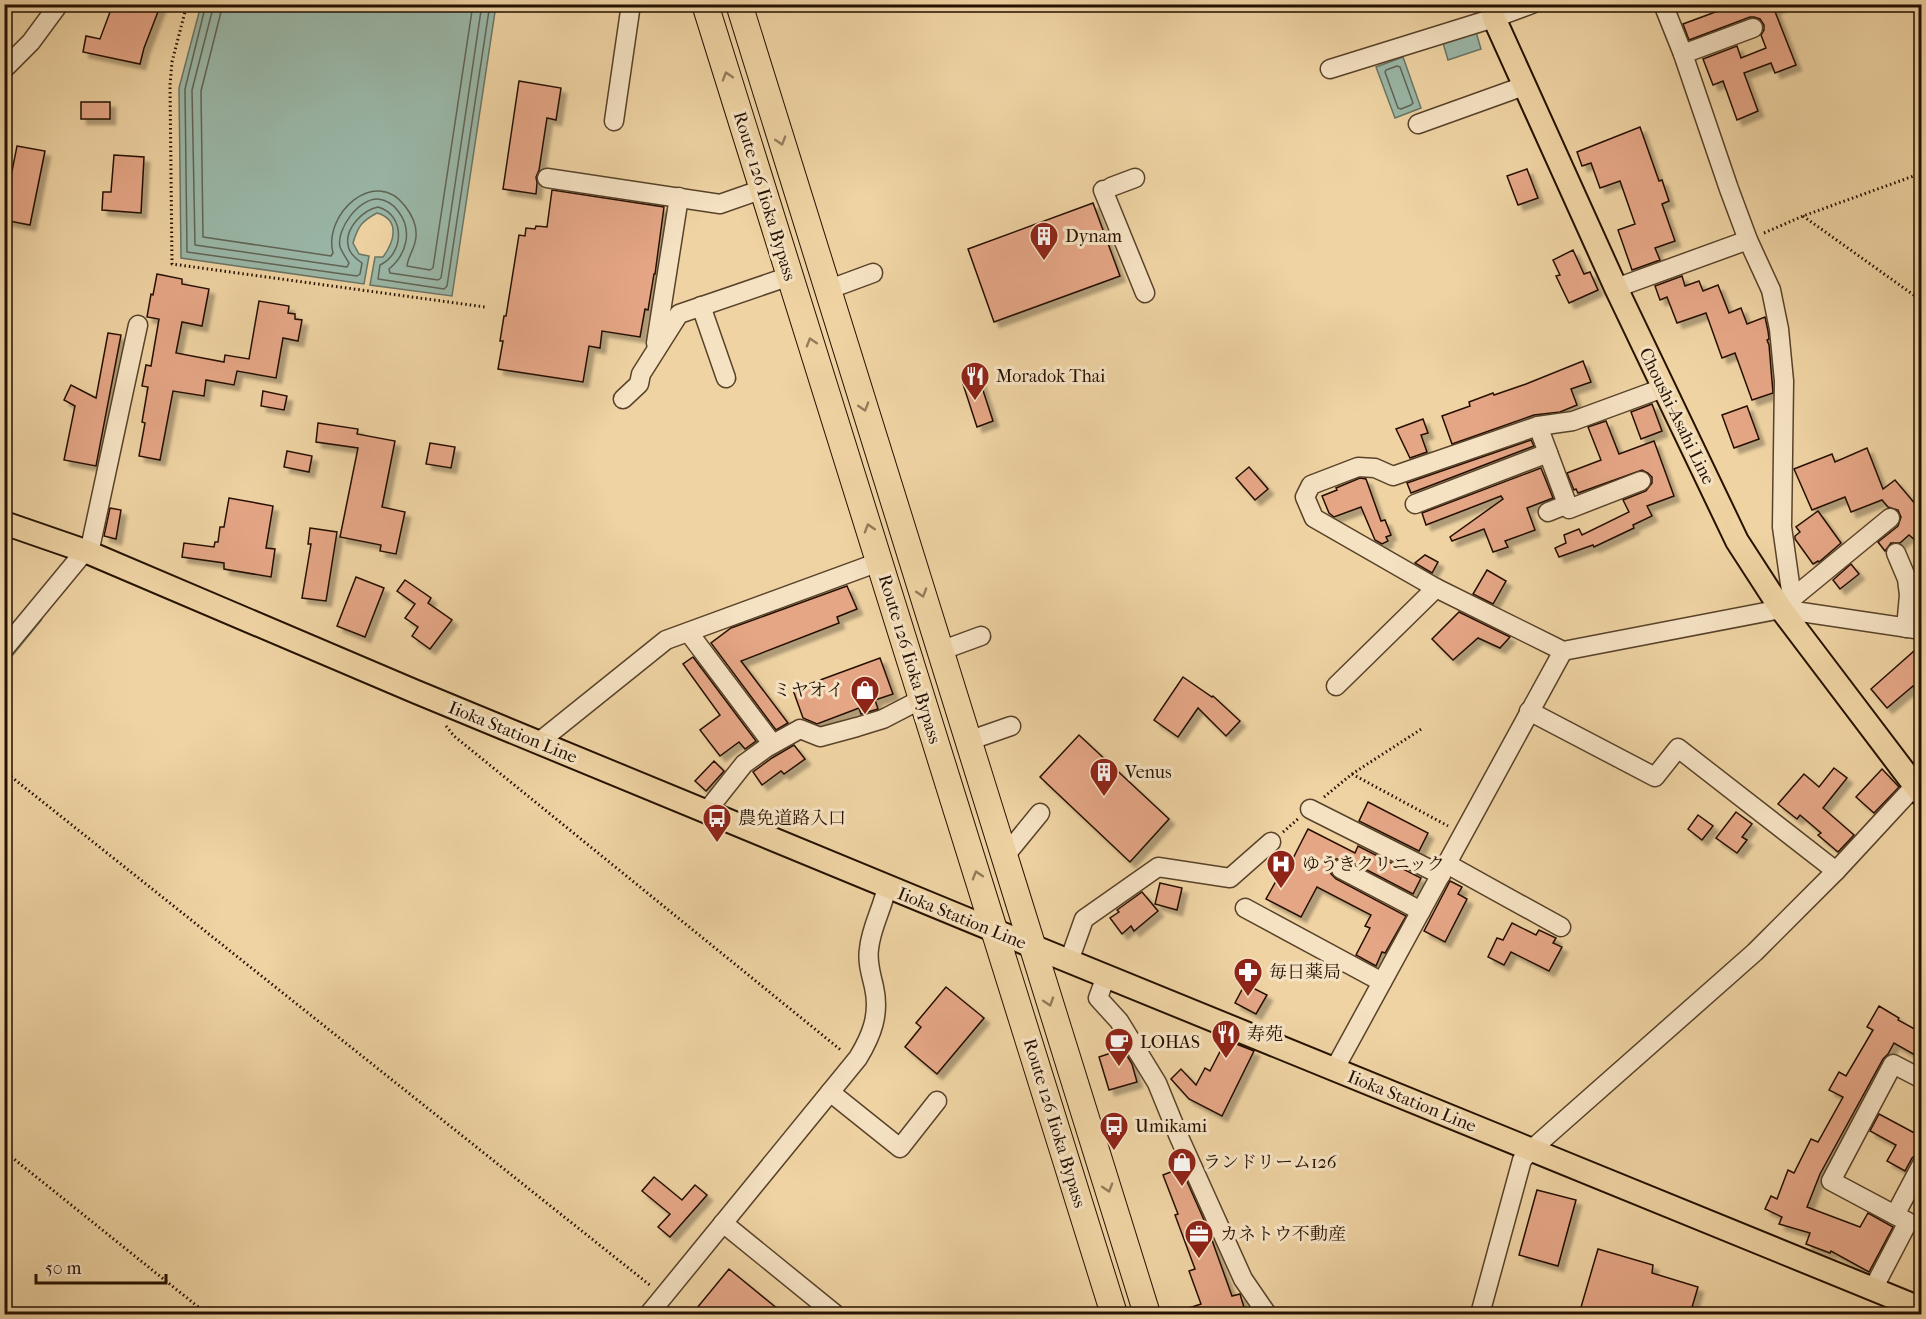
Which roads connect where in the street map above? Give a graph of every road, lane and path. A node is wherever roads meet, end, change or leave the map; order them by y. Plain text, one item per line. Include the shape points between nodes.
1 (59, 4) edge
2 (187, 4) edge
3 (631, 4) edge
4 (705, 4) edge
5 (739, 4) edge
6 (1532, 4) edge
7 (1663, 4) edge
8 (1493, 11) edge
9 (1753, 28) dead end
10 (1683, 54) junction
11 (4, 69) edge
12 (1330, 69) dead end
13 (1524, 86) junction
14 (614, 121) dead end
15 (1418, 124) dead end
16 (1922, 172) edge
17 (547, 178) dead end
18 (1135, 178) dead end
19 (763, 189) junction
20 (679, 196) junction
21 (1803, 216) junction
22 (1748, 240) junction
23 (873, 273) dead end
24 (790, 276) junction
25 (1616, 288) junction
26 (827, 290) junction
27 (1145, 293) dead end
28 (1922, 301) edge
29 (701, 306) junction
30 (485, 308) dead end
31 (138, 325) dead end
32 (655, 352) junction
33 (726, 378) dead end
34 (1663, 388) junction
35 (623, 399) dead end
36 (1538, 426) junction
37 (1548, 453) junction
38 (1641, 481) dead end
39 (1416, 504) dead end
40 (1568, 504) junction
41 (1548, 512) dead end
42 (1890, 518) dead end
43 (4, 524) edge
44 (87, 552) junction
45 (1896, 553) dead end
46 (879, 562) junction
47 (1436, 588) junction
48 (1785, 605) junction
49 (1914, 629) edge
50 (690, 633) junction
51 (981, 636) dead end
52 (4, 649) edge
53 (940, 651) junction
54 (1563, 651) junction
55 (1336, 686) dead end
56 (921, 696) junction
57 (1530, 711) junction
58 (441, 721) dead end
59 (1011, 726) dead end
60 (1423, 728) dead end
61 (768, 738) dead end
62 (968, 741) junction
63 (539, 742) junction
64 (4, 771) edge
65 (1352, 774) junction
66 (1919, 786) edge
67 (1310, 809) junction
68 (706, 812) junction
69 (1040, 813) dead end
70 (1463, 834) junction
71 (1271, 842) joint
72 (1004, 857) junction
73 (1341, 869) dead end
74 (1444, 869) junction
75 (1836, 871) junction
76 (887, 886) junction
77 (1245, 908) dead end
78 (1421, 911) junction
79 (1561, 927) dead end
80 (994, 931) junction
81 (1032, 946) junction
82 (1069, 961) junction
83 (1106, 976) junction
84 (1382, 982) junction
85 (855, 1062) junction
86 (1334, 1070) junction
87 (1922, 1079) edge
88 (830, 1092) junction
89 (937, 1101) dead end
90 (1532, 1149) junction
91 (4, 1151) edge
92 (1922, 1164) edge
93 (1895, 1215) junction
94 (723, 1223) junction
95 (1097, 1259) junction
96 (1873, 1289) junction
97 (664, 1296) junction
98 (1922, 1309) edge
99 (207, 1314) edge
100 (649, 1314) edge
101 (835, 1314) edge
102 (1102, 1314) edge
103 (1114, 1314) edge
104 (1147, 1314) edge
105 (1267, 1314) edge
106 (1480, 1314) edge

1 - 11 street
2 - 30 path via 170,85 172,264
3 - 14 street
19 -> 4 highway, Route 126 Iioka Bypass
5 -> 26 highway, Route 126 Iioka Bypass
6 - 8 street
7 - 10 street
8 - 12 street
8 - 13 main road, Choushi-Asahi Line
9 - 10 street
10 - 22 street
13 - 15 street
13 - 25 main road, Choushi-Asahi Line
16 - 21 path
17 - 20 street
18 - 27 street via 1107,188
19 - 20 street via 720,204
19 - 24 highway, Route 126 Iioka Bypass
20 - 32 street
21 - 22 path
21 - 28 path
22 - 25 street
22 - 48 street via 1771,290 1779,329 1784,381 1782,527 1791,591
23 - 26 street
24 - 29 street
46 -> 24 highway, Route 126 Iioka Bypass
25 - 34 main road, Choushi-Asahi Line
26 -> 53 highway, Route 126 Iioka Bypass
29 - 32 street via 679,314
29 - 33 street
31 - 44 street
32 - 35 street via 639,384
34 - 36 street via 1574,421
34 - 48 main road, Choushi-Asahi Line via 1737,541
36 - 37 street
36 - 47 street via 1394,476 1376,468 1358,467 1311,485 1305,497 1314,518
37 - 39 street
37 - 40 street
38 - 40 street via 1569,509
40 - 41 street
42 - 48 street
43 - 44 main road, Iioka Station Line
44 - 52 street
44 - 63 main road, Iioka Station Line
45 - 49 street via 1907,579
46 - 50 street via 780,592
46 - 56 highway, Route 126 Iioka Bypass
47 - 54 street
47 - 55 street
48 - 49 street
48 - 54 street
48 - 66 main road, Choushi-Asahi Line
50 - 61 street
50 - 63 street via 666,640
51 - 53 street
53 - 62 highway, Route 126 Iioka Bypass
54 - 57 street
56 - 68 street via 874,722 820,737 800,729 766,747 744,764
80 -> 56 highway, Route 126 Iioka Bypass
57 - 70 street
57 - 75 street via 1655,777 1678,748
58 - 85 path
59 - 62 street
60 - 65 path
62 - 72 highway, Route 126 Iioka Bypass
63 - 68 main road, Iioka Station Line
64 - 97 path
65 - 67 path
65 - 70 path
66 - 75 street
67 - 71 path
67 - 74 street
68 - 76 main road, Iioka Station Line
69 - 72 street
70 - 74 street
71 - 82 street via 1230,878 1158,867 1084,919
72 - 81 highway, Route 126 Iioka Bypass
73 - 78 street
74 - 78 street
74 - 79 street
75 - 90 street via 1755,952
76 - 80 main road, Iioka Station Line
76 - 85 street via 869,942 876,1018
77 - 84 street
78 - 84 street
80 - 81 main road, Iioka Station Line
80 - 95 highway, Route 126 Iioka Bypass
81 - 82 main road, Iioka Station Line
81 -> 104 highway, Route 126 Iioka Bypass
82 - 83 main road, Iioka Station Line
83 - 86 main road, Iioka Station Line
83 - 105 street via 1098,998 1119,1021 1158,1083 1243,1279
84 - 86 street
85 - 88 street
86 - 90 main road, Iioka Station Line
87 - 93 street via 1893,1064 1831,1181
88 - 89 street via 900,1148
88 - 94 street
90 - 96 main road, Iioka Station Line
90 - 106 street via 1522,1160
91 - 99 path
92 - 93 street
93 - 96 street via 1908,1222
94 - 97 street
94 - 101 street
95 - 102 street
95 - 103 highway, Route 126 Iioka Bypass
96 - 98 main road, Iioka Station Line
97 - 100 street

